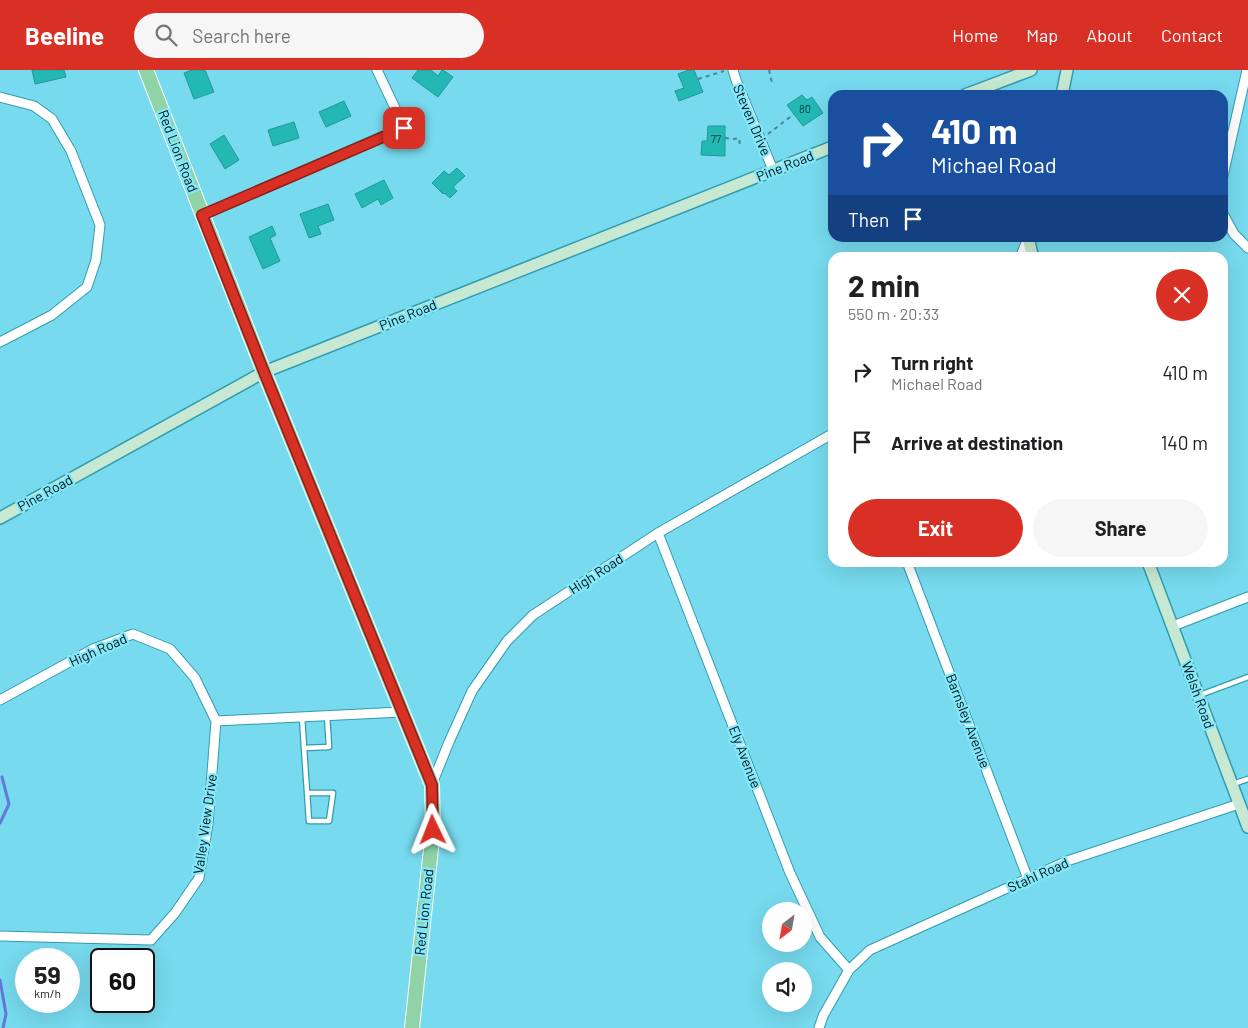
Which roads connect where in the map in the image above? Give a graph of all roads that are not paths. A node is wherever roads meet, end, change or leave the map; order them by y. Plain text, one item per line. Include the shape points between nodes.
1 (146, 70) edge
2 (377, 70) edge
3 (733, 70) edge
4 (1031, 70) edge
5 (1068, 70) edge
6 (1247, 70) edge
7 (978, 90) edge
8 (1063, 90) edge
9 (0, 97) edge
10 (828, 149) edge
11 (1228, 154) edge
12 (773, 170) junction
13 (202, 215) junction
14 (1228, 223) edge
15 (1248, 248) edge
16 (0, 342) edge
17 (264, 372) junction
18 (828, 436) edge
19 (0, 518) edge
20 (658, 533) junction
21 (909, 567) edge
22 (1150, 567) edge
23 (1248, 597) edge
24 (1173, 626) junction
25 (1248, 677) edge
26 (1199, 696) junction
27 (0, 700) edge
28 (401, 712) junction
29 (326, 715) junction
30 (302, 717) junction
31 (216, 721) junction
32 (304, 748) junction
33 (1248, 779) edge
34 (432, 785) junction
35 (1232, 785) junction
36 (307, 793) junction
37 (1239, 804) junction
38 (1248, 827) edge
39 (1028, 879) junction
40 (0, 936) edge
41 (850, 970) junction
42 (412, 1028) edge
43 (819, 1028) edge

1 - 13 main road, Red Lion Road
2 - 13 street via 404,128
3 - 12 street, Steven Drive
4 - 7 street
5 - 8 street
6 - 11 street
9 - 16 street via 34,106 52,119 71,151 100,225 96,260 87,287 52,314
10 - 12 street, Pine Road
12 - 17 street, Pine Road
13 - 17 main road, Red Lion Road
14 - 15 street
17 - 19 street, Pine Road
17 - 28 main road, Red Lion Road
18 - 20 street, High Road
20 - 34 street, High Road via 533,615 507,641 472,691
20 - 41 street, Ely Avenue via 790,872 820,937
21 - 39 street, Barnsley Avenue
22 - 24 street, Welsh Road
23 - 24 street
24 - 26 street, Welsh Road
25 - 26 lane
26 - 35 street, Welsh Road
27 - 31 street, High Road via 93,649 133,634 170,649 195,678
28 - 29 street
28 - 34 main road, Red Lion Road
29 - 30 street
29 - 32 lane via 328,747
30 - 31 street
30 - 32 lane
31 - 40 street, Valley View Drive via 208,824 199,878 151,940
32 - 36 lane
33 - 35 lane
34 - 42 main road, Red Lion Road via 433,830
35 - 37 street, Welsh Road
36 - 36 lane via 308,821 329,821 333,793
37 - 38 street, Welsh Road
37 - 39 street, Stahl Road via 1067,862
39 - 41 street, Stahl Road via 870,950
41 - 43 street, Stahl Road

